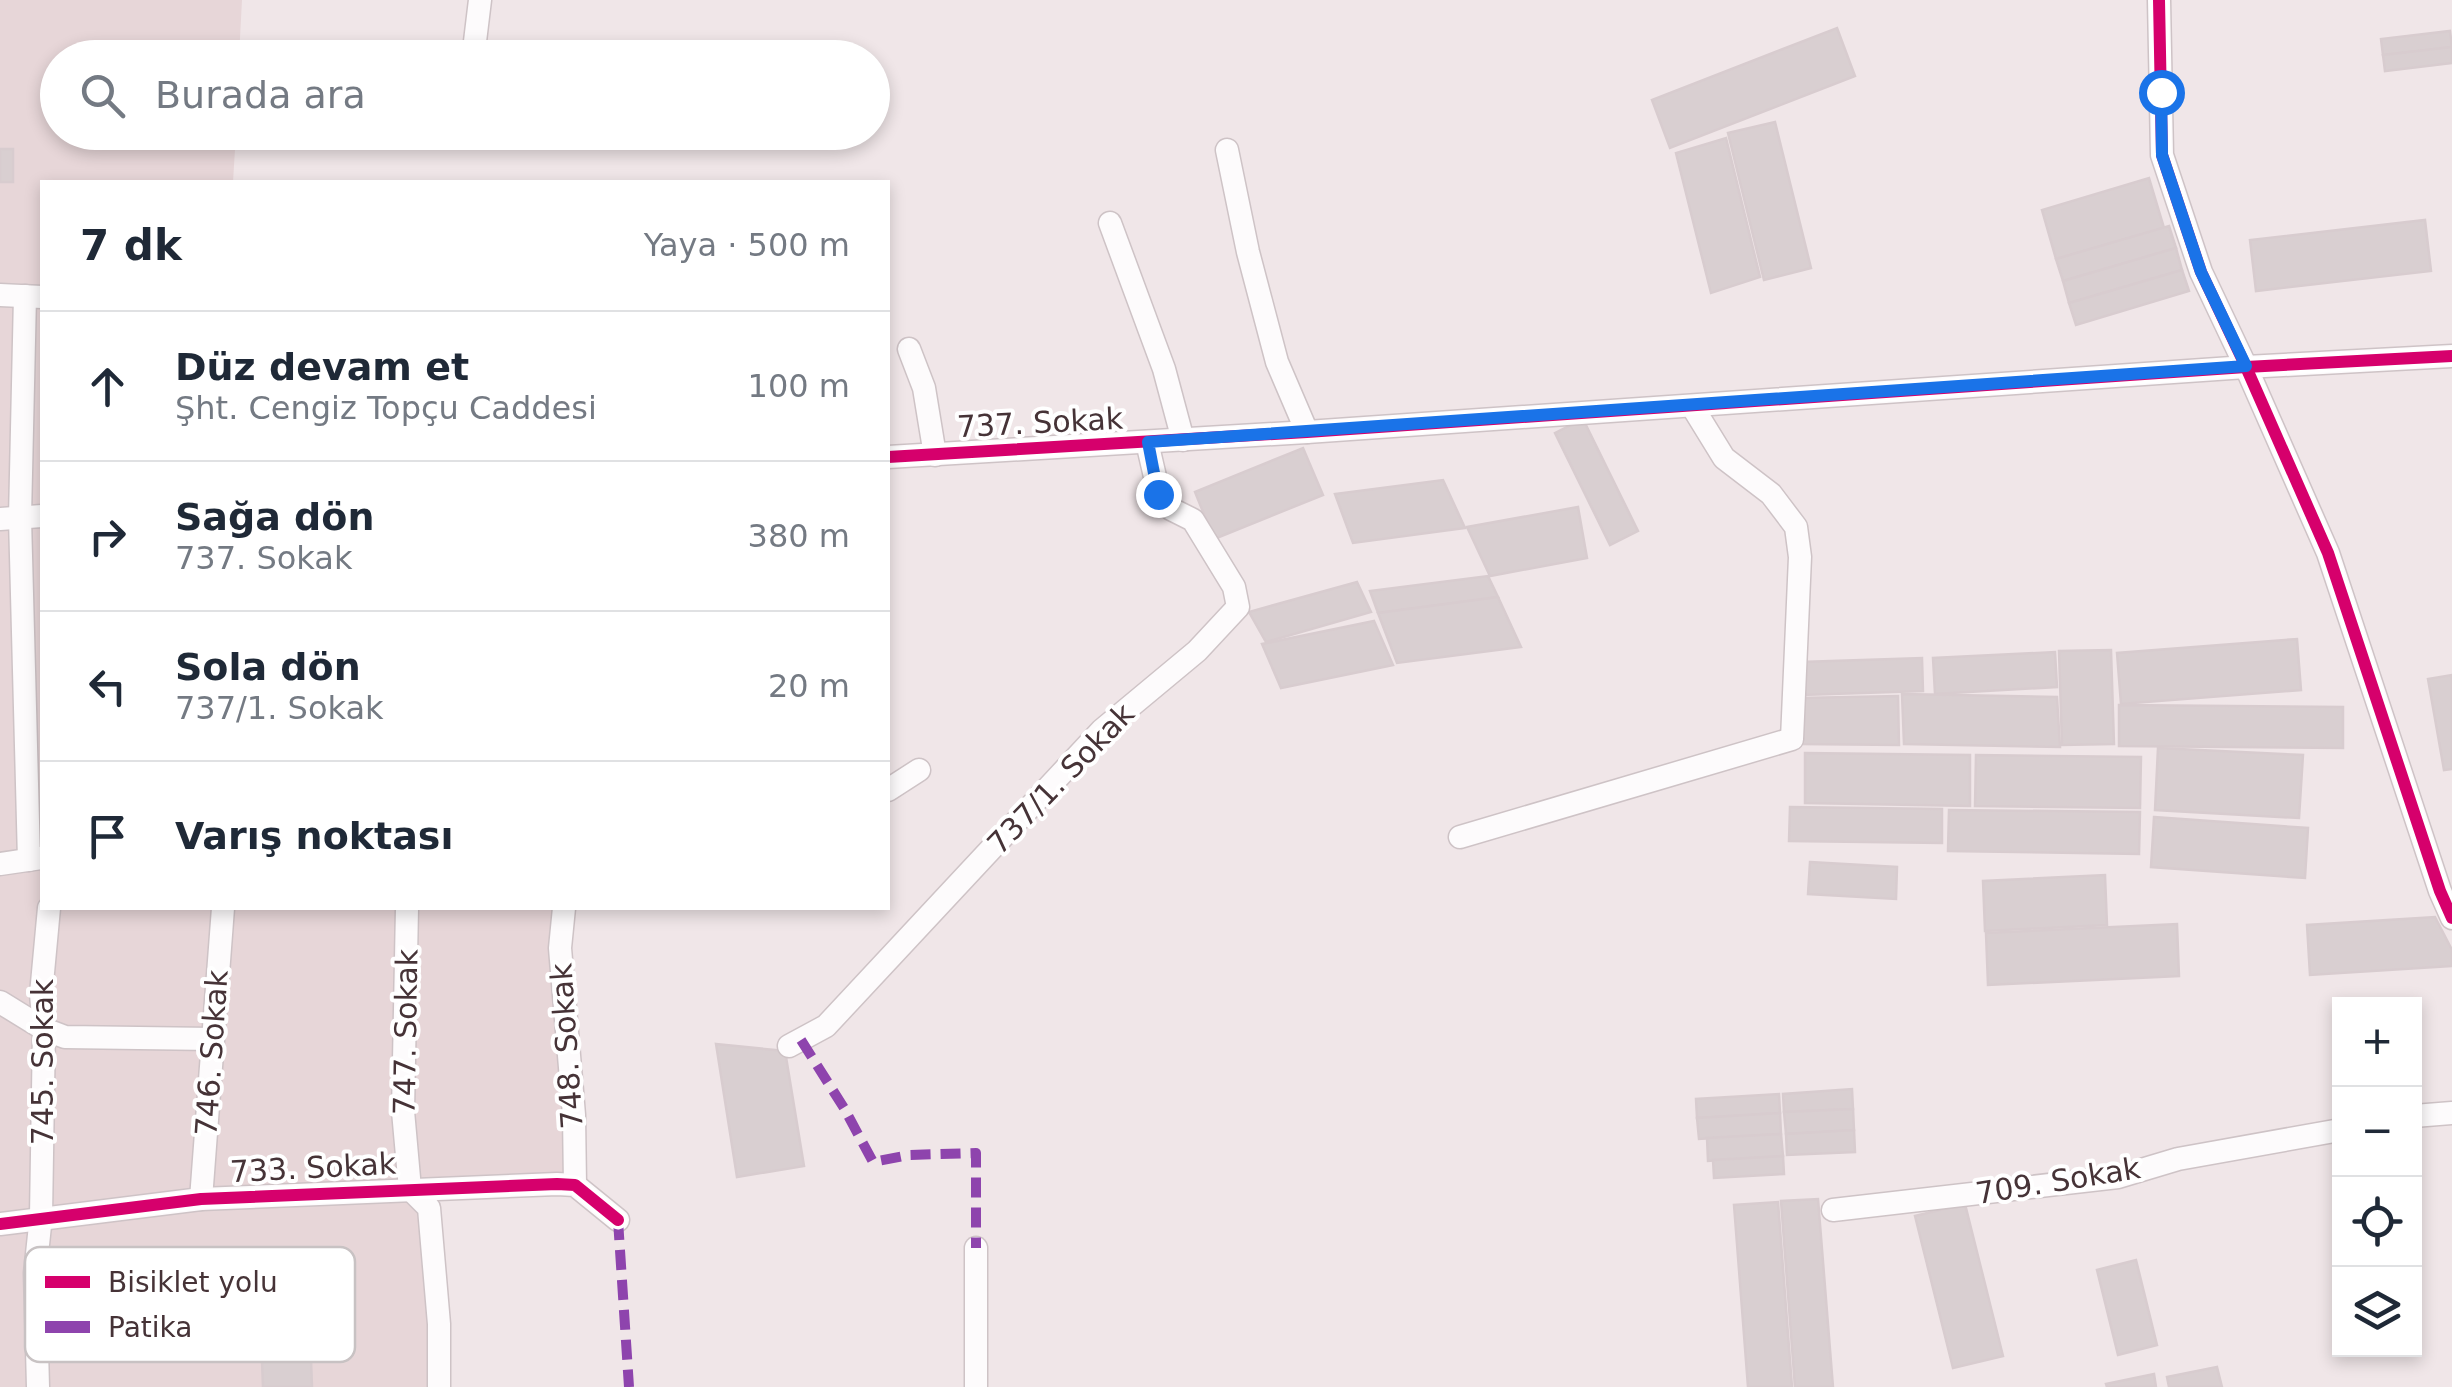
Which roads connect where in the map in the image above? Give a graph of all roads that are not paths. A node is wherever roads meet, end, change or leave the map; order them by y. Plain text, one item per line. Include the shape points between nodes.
1 (480, 0) edge
2 (2159, 0) edge
3 (475, 40) edge
4 (1228, 150) dead end
5 (1110, 224) dead end
6 (0, 296) edge
7 (34, 297) edge
8 (909, 349) dead end
9 (2452, 356) edge
10 (2246, 366) junction
11 (1692, 406) junction
12 (1307, 432) junction
13 (1183, 440) junction
14 (1148, 442) junction
15 (935, 455) junction
16 (890, 458) edge
17 (21, 518) edge
18 (33, 728) edge
19 (919, 770) dead end
20 (890, 789) edge
21 (1460, 838) dead end
22 (36, 859) edge
23 (0, 864) edge
24 (49, 910) edge
25 (223, 910) edge
26 (408, 910) edge
27 (564, 910) edge
28 (2452, 918) edge
29 (0, 1002) edge
30 (44, 1030) junction
31 (212, 1040) junction
32 (789, 1046) dead end
33 (2452, 1113) edge
34 (2422, 1115) edge
35 (2332, 1131) edge
36 (575, 1185) junction
37 (410, 1189) junction
38 (202, 1198) junction
39 (1833, 1210) dead end
40 (42, 1216) junction
41 (618, 1220) dead end
42 (0, 1224) edge
43 (38, 1247) edge
44 (976, 1248) dead end
45 (37, 1362) edge
46 (38, 1387) edge
47 (439, 1387) edge
48 (976, 1387) edge

1 - 3 street
2 - 10 street via 2162,155 2201,272
4 - 12 street via 1277,362
5 - 13 street
6 - 7 street
7 - 17 street
8 - 15 street via 924,388
9 - 10 street, 737. Sokak
10 - 11 street, 737. Sokak
10 - 28 street via 2328,553
11 - 12 street, 737. Sokak
11 - 21 street via 1724,458 1771,494 1796,527 1792,738
12 - 13 street, 737. Sokak
13 - 14 street, 737. Sokak
14 - 15 street, 737. Sokak
14 - 32 street, 737/1. Sokak via 1158,494 1193,520 1234,587 1238,607 1102,730 826,1026
15 - 16 street, 737. Sokak
17 - 18 street
18 - 22 street
19 - 20 street
22 - 23 street
24 - 30 street, 745. Sokak
25 - 31 street, 746. Sokak
26 - 37 street, 747. Sokak via 403,1110
27 - 36 street, 748. Sokak via 560,948
29 - 30 street
30 - 31 street
30 - 40 street, 745. Sokak
31 - 38 street, 746. Sokak
33 - 34 street
35 - 39 street, 709. Sokak via 2118,1176
36 - 37 street, 733. Sokak
36 - 41 street
37 - 38 street, 733. Sokak
37 - 47 street, 747. Sokak via 429,1208
38 - 40 street, 733. Sokak
40 - 42 street, 733. Sokak
40 - 43 street, 745. Sokak
44 - 48 street
45 - 46 street, 745. Sokak

